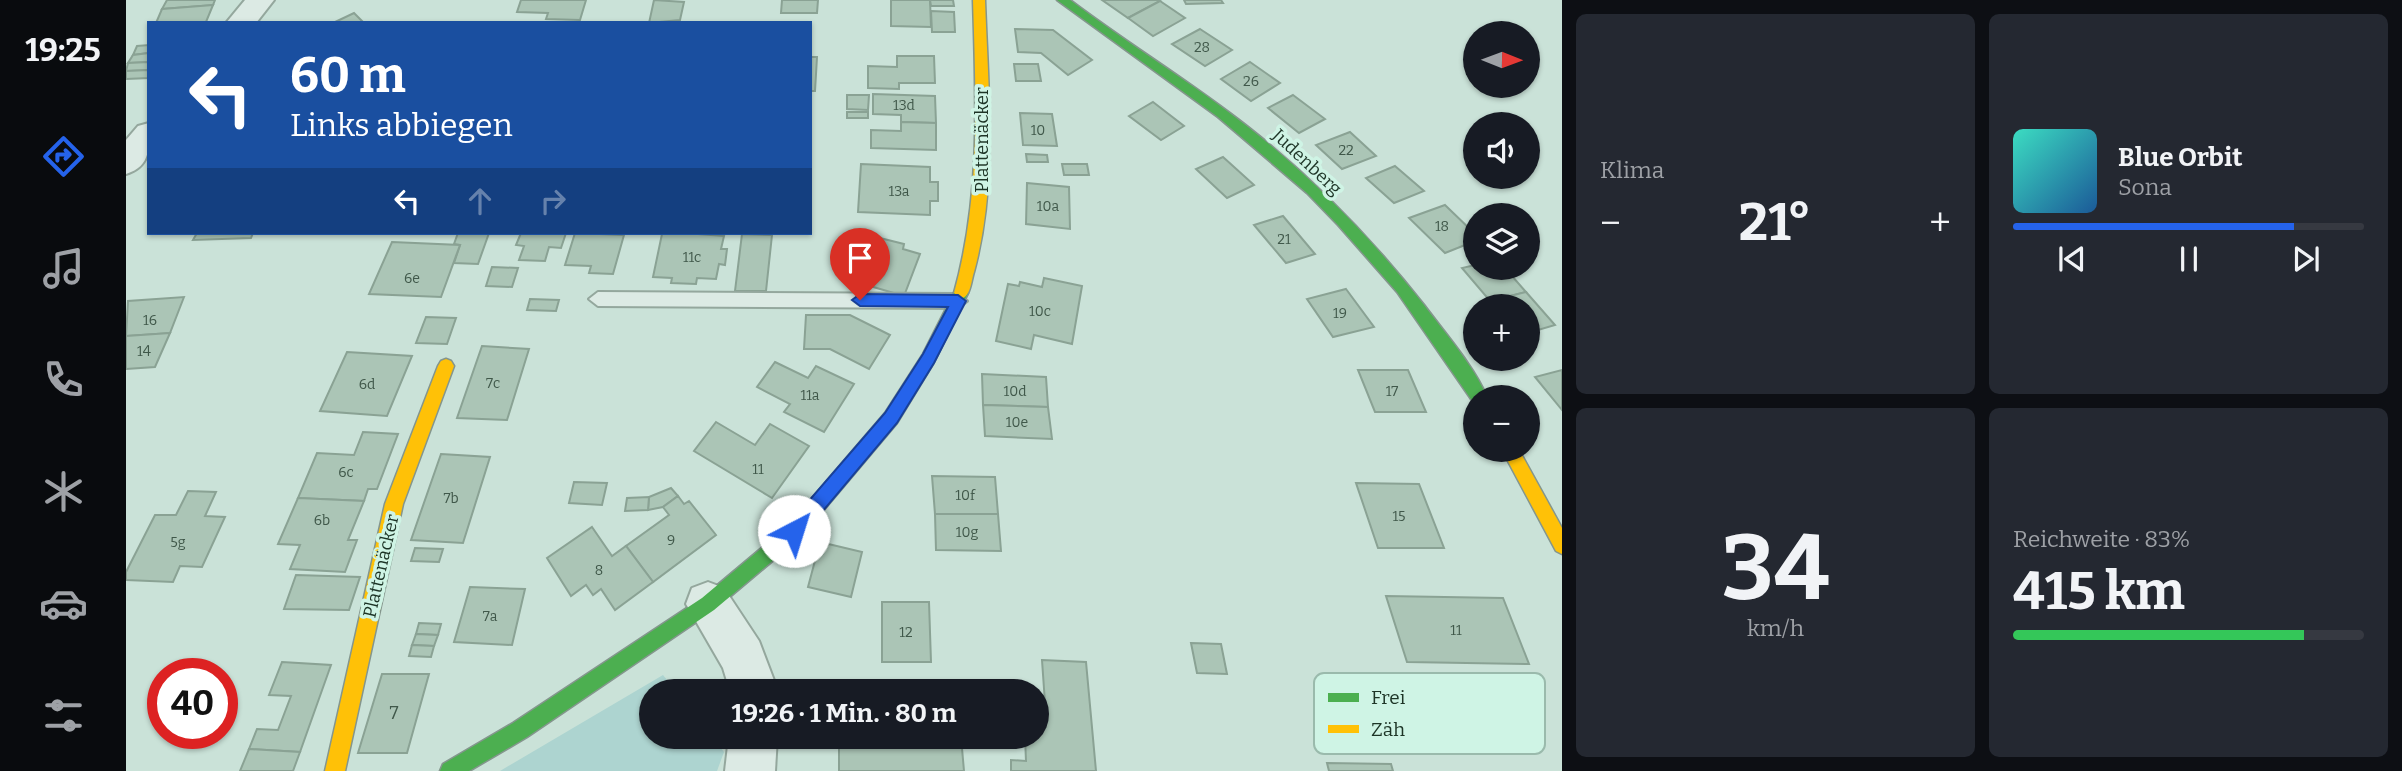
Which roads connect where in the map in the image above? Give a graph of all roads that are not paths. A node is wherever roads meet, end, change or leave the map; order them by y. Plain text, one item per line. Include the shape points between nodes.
1 (260, 0) edge
2 (979, 0) edge
3 (1063, 0) edge
4 (242, 21) edge
5 (147, 136) edge
6 (126, 162) edge
7 (598, 299) dead end
8 (958, 301) junction
9 (446, 366) dead end
10 (1472, 385) edge
11 (1517, 462) edge
12 (1562, 545) edge
13 (708, 604) junction
14 (750, 679) edge
15 (752, 749) edge
16 (335, 771) edge
17 (450, 771) edge
18 (750, 771) edge

1 - 4 street
2 - 8 street, Plattenäcker via 984,176 970,265
3 - 10 street, Judenberg via 1270,151 1346,225 1420,310
5 - 6 street
7 - 8 lane
8 - 13 street, Plattenäcker via 929,359 891,418 794,531
9 - 16 street, Plattenäcker via 394,504
11 - 12 street
13 - 14 street via 743,657
13 - 17 street, Plattenäcker via 520,730
15 - 18 street

